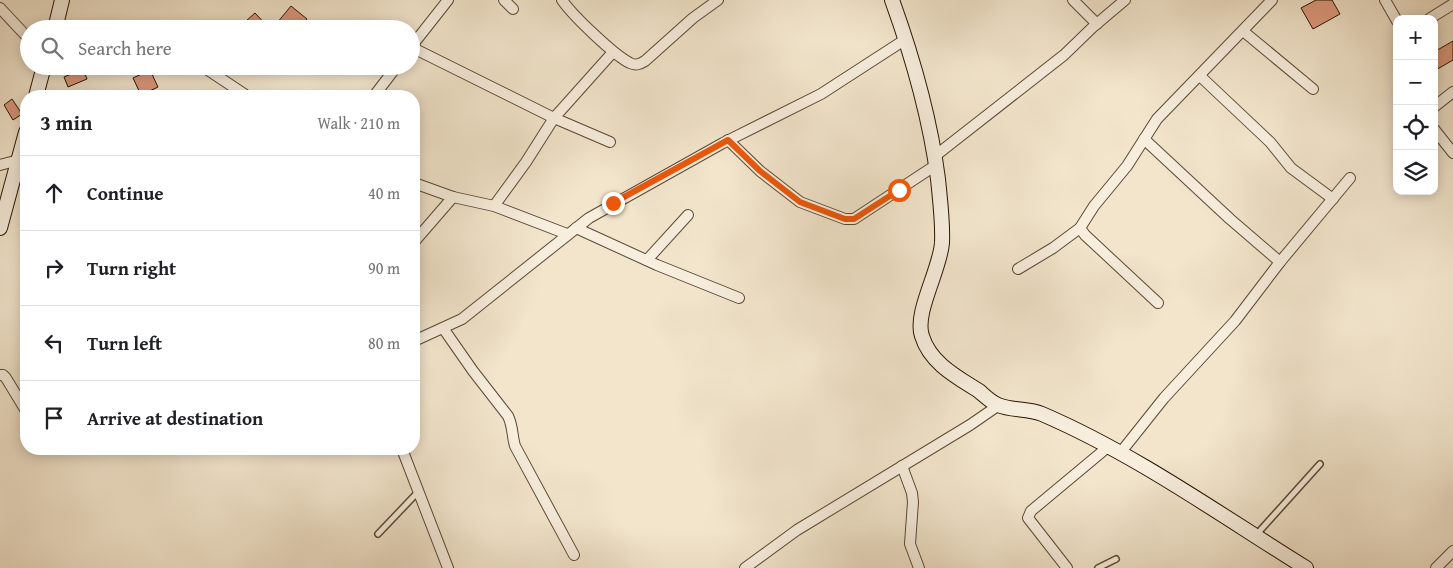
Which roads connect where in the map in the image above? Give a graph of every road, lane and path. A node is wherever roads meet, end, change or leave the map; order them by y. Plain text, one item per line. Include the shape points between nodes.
1 (62, 0) edge
2 (448, 0) edge
3 (504, 0) edge
4 (562, 0) edge
5 (718, 0) edge
6 (892, 0) edge
7 (1073, 0) edge
8 (1125, 0) edge
9 (1272, 0) edge
10 (1385, 0) edge
11 (1453, 4) edge
12 (0, 8) edge
13 (513, 9) dead end
14 (1394, 15) edge
15 (1435, 15) edge
16 (57, 20) edge
17 (1097, 24) junction
18 (20, 29) edge
19 (1243, 31) junction
20 (420, 36) edge
21 (906, 39) junction
22 (420, 51) edge
23 (613, 52) junction
24 (42, 75) edge
25 (215, 75) edge
26 (390, 75) edge
27 (1200, 76) junction
28 (1314, 89) dead end
29 (38, 90) edge
30 (237, 90) edge
31 (379, 90) edge
32 (1453, 92) edge
33 (1438, 101) edge
34 (554, 118) junction
35 (1438, 134) edge
36 (1144, 139) junction
37 (728, 140) junction
38 (610, 142) dead end
39 (20, 153) edge
40 (1453, 153) edge
41 (18, 160) junction
42 (935, 161) junction
43 (1, 163) edge
44 (1350, 178) dead end
45 (420, 185) edge
46 (453, 197) junction
47 (1333, 199) junction
48 (494, 206) junction
49 (688, 215) dead end
50 (0, 228) edge
51 (576, 228) junction
52 (1080, 228) junction
53 (567, 234) junction
54 (420, 235) edge
55 (647, 260) junction
56 (1280, 262) junction
57 (1018, 269) dead end
58 (739, 298) dead end
59 (1158, 303) dead end
60 (443, 328) junction
61 (420, 338) edge
62 (0, 375) edge
63 (20, 401) edge
64 (999, 406) junction
65 (1115, 449) junction
66 (404, 455) edge
67 (1320, 464) dead end
68 (902, 466) junction
69 (418, 492) junction
70 (378, 534) dead end
71 (1255, 536) junction
72 (1453, 551) edge
73 (574, 555) dead end
74 (1116, 559) dead end
75 (448, 568) edge
76 (745, 568) edge
77 (919, 568) edge
78 (1067, 568) edge
79 (1098, 568) edge
80 (1306, 568) edge
81 (1436, 568) edge

1 - 16 street
2 - 20 street
3 - 13 street
4 - 23 street
5 - 23 street via 640,64 631,64
6 - 21 street
7 - 17 street
8 - 17 street
9 - 19 street
10 - 14 street
11 - 15 street
12 - 18 street
17 - 42 street
19 - 27 street
19 - 28 street
21 - 37 street via 821,94
21 - 42 street
22 - 34 street
23 - 34 street
24 - 29 street
25 - 30 street
26 - 31 street
27 - 36 street via 1157,119
27 - 47 street via 1270,142 1291,168
32 - 33 street
34 - 38 street
34 - 48 street
35 - 40 street
36 - 52 street
36 - 56 street
37 - 42 street via 760,171 800,202 845,219 854,219
37 - 51 street via 613,203
39 - 41 street
41 - 43 street
41 - 50 street
42 - 64 street via 942,244 920,323 922,336 941,365
44 - 47 street
45 - 46 street
46 - 48 street
46 - 54 street
47 - 56 street
48 - 53 street
49 - 55 street
51 - 53 street
51 - 55 street
52 - 57 street
52 - 59 street
53 - 60 street via 472,312
55 - 58 street
56 - 65 street via 1235,320
60 - 61 street
60 - 73 street via 508,416 515,446
62 - 63 street via 6,378
64 - 65 street via 1039,413
64 - 68 street
65 - 71 street
65 - 78 street via 1031,511 1028,518
66 - 69 street
67 - 71 lane
68 - 76 street via 796,530
68 - 77 street via 912,493 910,544
69 - 70 lane
69 - 75 street
71 - 80 street
72 - 81 street
74 - 79 lane

